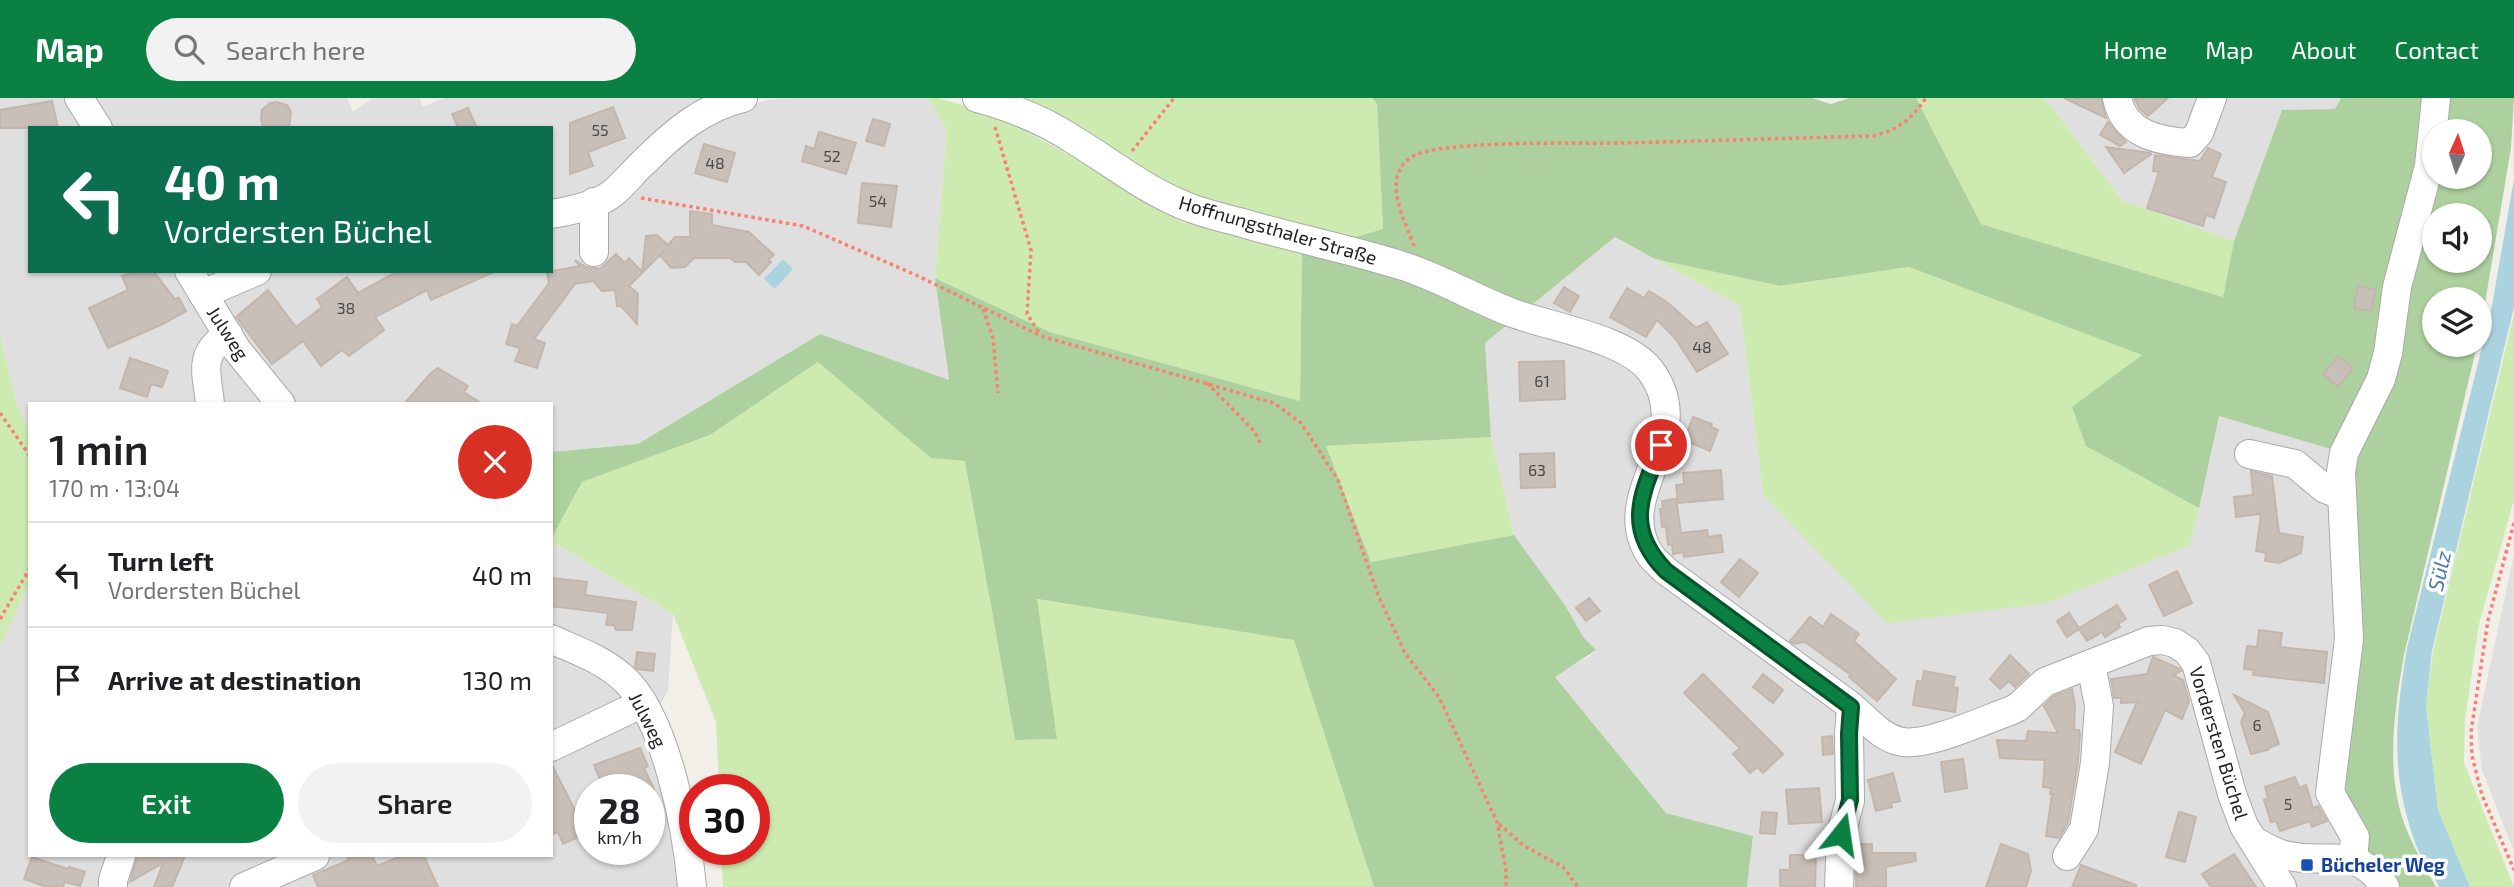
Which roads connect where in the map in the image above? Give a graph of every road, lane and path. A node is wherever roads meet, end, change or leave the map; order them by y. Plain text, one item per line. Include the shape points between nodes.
1 (79, 98) edge
2 (743, 98) edge
3 (977, 98) edge
4 (1174, 98) edge
5 (1926, 98) edge
6 (2117, 98) edge
7 (2212, 98) edge
8 (2436, 98) edge
9 (994, 123) dead end
10 (97, 126) edge
11 (1117, 169) junction
12 (603, 198) junction
13 (553, 213) edge
14 (594, 252) dead end
15 (246, 273) edge
16 (1425, 274) junction
17 (196, 282) edge
18 (983, 309) junction
19 (1510, 312) joint
20 (228, 334) junction
21 (1041, 336) junction
22 (1205, 381) junction
23 (998, 393) dead end
24 (210, 402) edge
25 (279, 402) edge
26 (0, 413) edge
27 (1260, 443) dead end
28 (28, 453) edge
29 (2249, 454) dead end
30 (2341, 495) junction
31 (2514, 523) edge
32 (28, 571) edge
33 (0, 619) edge
34 (553, 640) edge
35 (2091, 664) junction
36 (643, 704) junction
37 (1851, 707) junction
38 (553, 746) edge
39 (1497, 822) junction
40 (2253, 840) junction
41 (2067, 856) dead end
42 (121, 857) edge
43 (314, 857) edge
44 (2353, 860) junction
45 (2514, 870) edge
46 (113, 887) edge
47 (244, 887) edge
48 (692, 887) edge
49 (1507, 887) edge
50 (1578, 887) edge
51 (1839, 887) edge
52 (2283, 887) edge
53 (2385, 887) edge

1 - 10 street
2 - 12 street via 712,108 678,130
3 - 11 street, Hoffnungsthaler Straße via 1037,119
4 - 11 path
5 - 16 path via 1912,118 1873,136 1423,152 1409,158 1396,175 1396,198
6 - 7 street via 2134,129 2154,138 2190,143 2199,133
8 - 30 street via 2429,166 2397,288 2388,353 2381,379 2344,453
9 - 21 path via 1031,250 1027,314
11 - 16 street, Hoffnungsthaler Straße via 1183,205
12 - 13 street
12 - 14 street
12 - 18 path via 655,200 803,226
15 - 17 street
16 - 19 street, Hoffnungsthaler Straße
17 - 20 street, Julweg
18 - 21 path
18 - 23 path via 993,338
19 - 37 street, Vordersten Büchel via 1607,343 1649,369 1667,406 1667,423 1639,514 1651,556
20 - 24 street via 212,345 206,359
20 - 25 street, Julweg
21 - 22 path
22 - 27 path via 1255,432
22 - 39 path via 1274,403 1301,423 1338,480 1378,595 1405,653 1439,697
26 - 28 path
29 - 30 street via 2295,464 2325,489
30 - 44 street via 2349,639 2330,793 2355,837
31 - 45 path via 2488,620 2471,732 2482,795
32 - 33 path
34 - 36 street, Julweg via 622,677
35 - 37 street, Vordersten Büchel via 2045,682 2010,711 1921,741 1891,739
35 - 40 street, Vordersten Büchel via 2149,641 2175,643 2187,651 2196,663 2232,794
35 - 41 street via 2099,706 2095,763 2084,829
36 - 38 street
36 - 48 street, Julweg via 666,756
37 - 51 street via 1850,791 1841,834
39 - 49 path
39 - 50 path via 1524,846 1563,867
40 - 44 street via 2288,856
40 - 52 street, Vordersten Büchel
42 - 46 street
43 - 47 street
44 - 53 street via 2373,870

